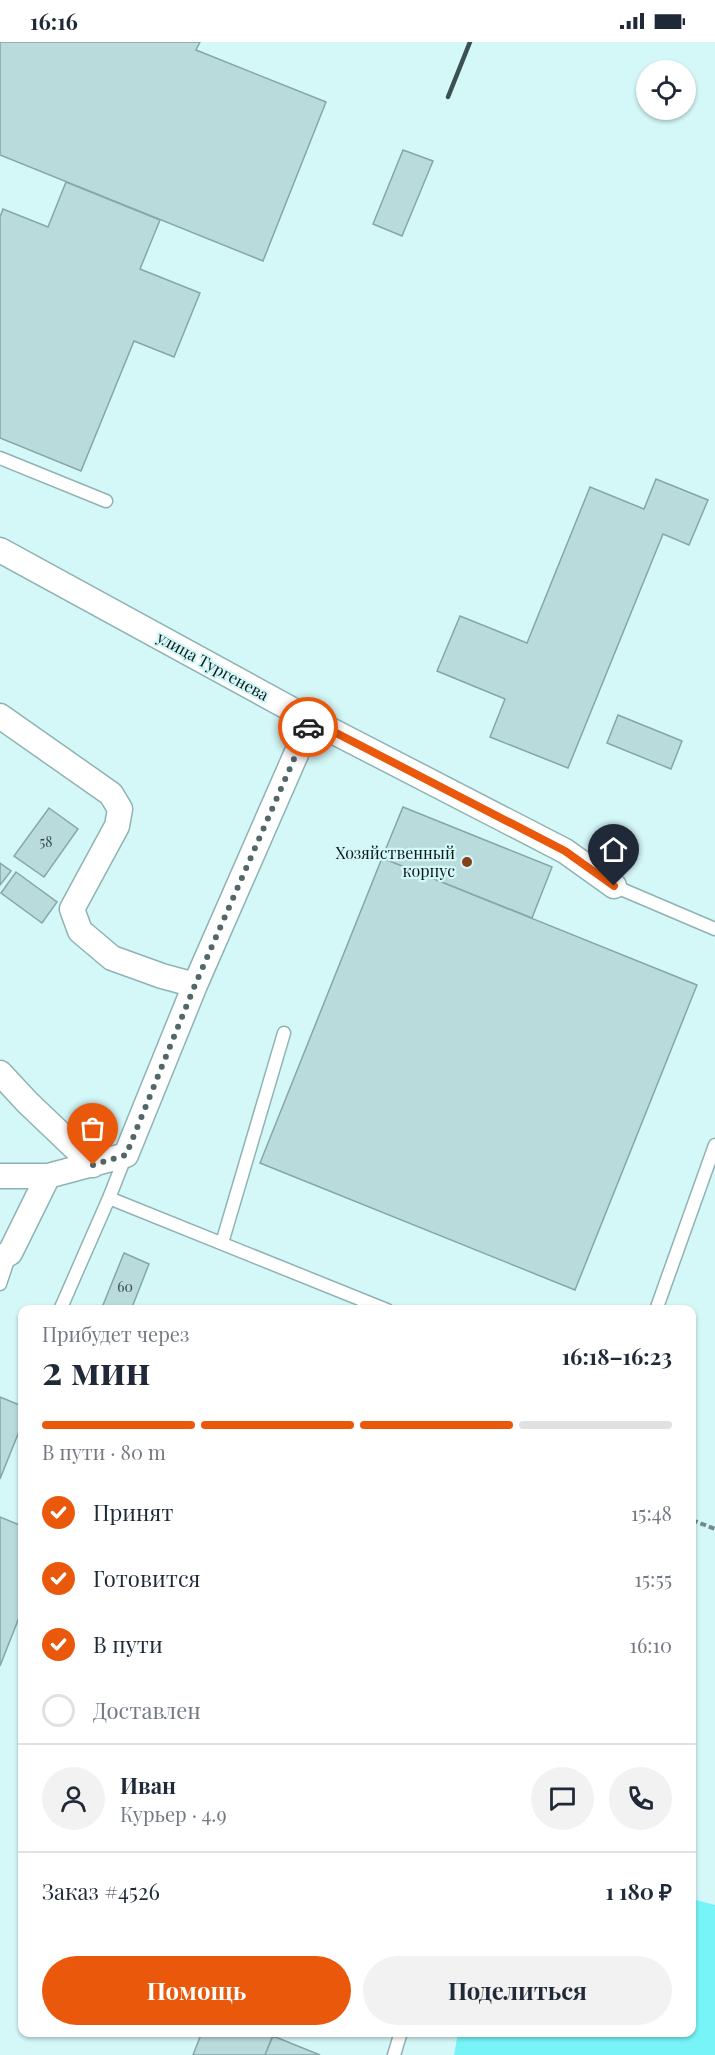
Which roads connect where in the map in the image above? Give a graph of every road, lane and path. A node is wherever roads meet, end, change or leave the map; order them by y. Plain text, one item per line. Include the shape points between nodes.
1 (0, 458) edge
2 (106, 501) dead end
3 (0, 550) edge
4 (0, 716) edge
5 (311, 720) junction
6 (614, 886) joint
7 (715, 929) edge
8 (195, 985) junction
9 (284, 1033) dead end
10 (0, 1073) edge
11 (715, 1145) edge
12 (126, 1155) junction
13 (93, 1165) junction
14 (0, 1176) edge
15 (48, 1176) junction
16 (109, 1198) junction
17 (222, 1243) junction
18 (5, 1255) edge
19 (0, 1284) edge
20 (62, 1305) edge
21 (375, 1305) edge
22 (658, 1305) edge
23 (696, 1522) edge
24 (715, 1529) edge
25 (400, 2037) edge
26 (394, 2055) edge

1 - 2 lane
3 - 5 street, улица Тургенева
4 - 8 street via 111,794 120,809 117,826 72,909 80,931 112,958
5 - 6 street, улица Тургенева via 565,851
5 - 8 street
6 - 7 lane
8 - 12 street
9 - 17 lane
10 - 13 street
11 - 22 lane
12 - 13 street
12 - 16 lane
13 - 15 street
14 - 15 street
15 - 18 street
16 - 17 lane
16 - 20 lane
17 - 21 lane
18 - 19 lane
23 - 24 path
25 - 26 lane

